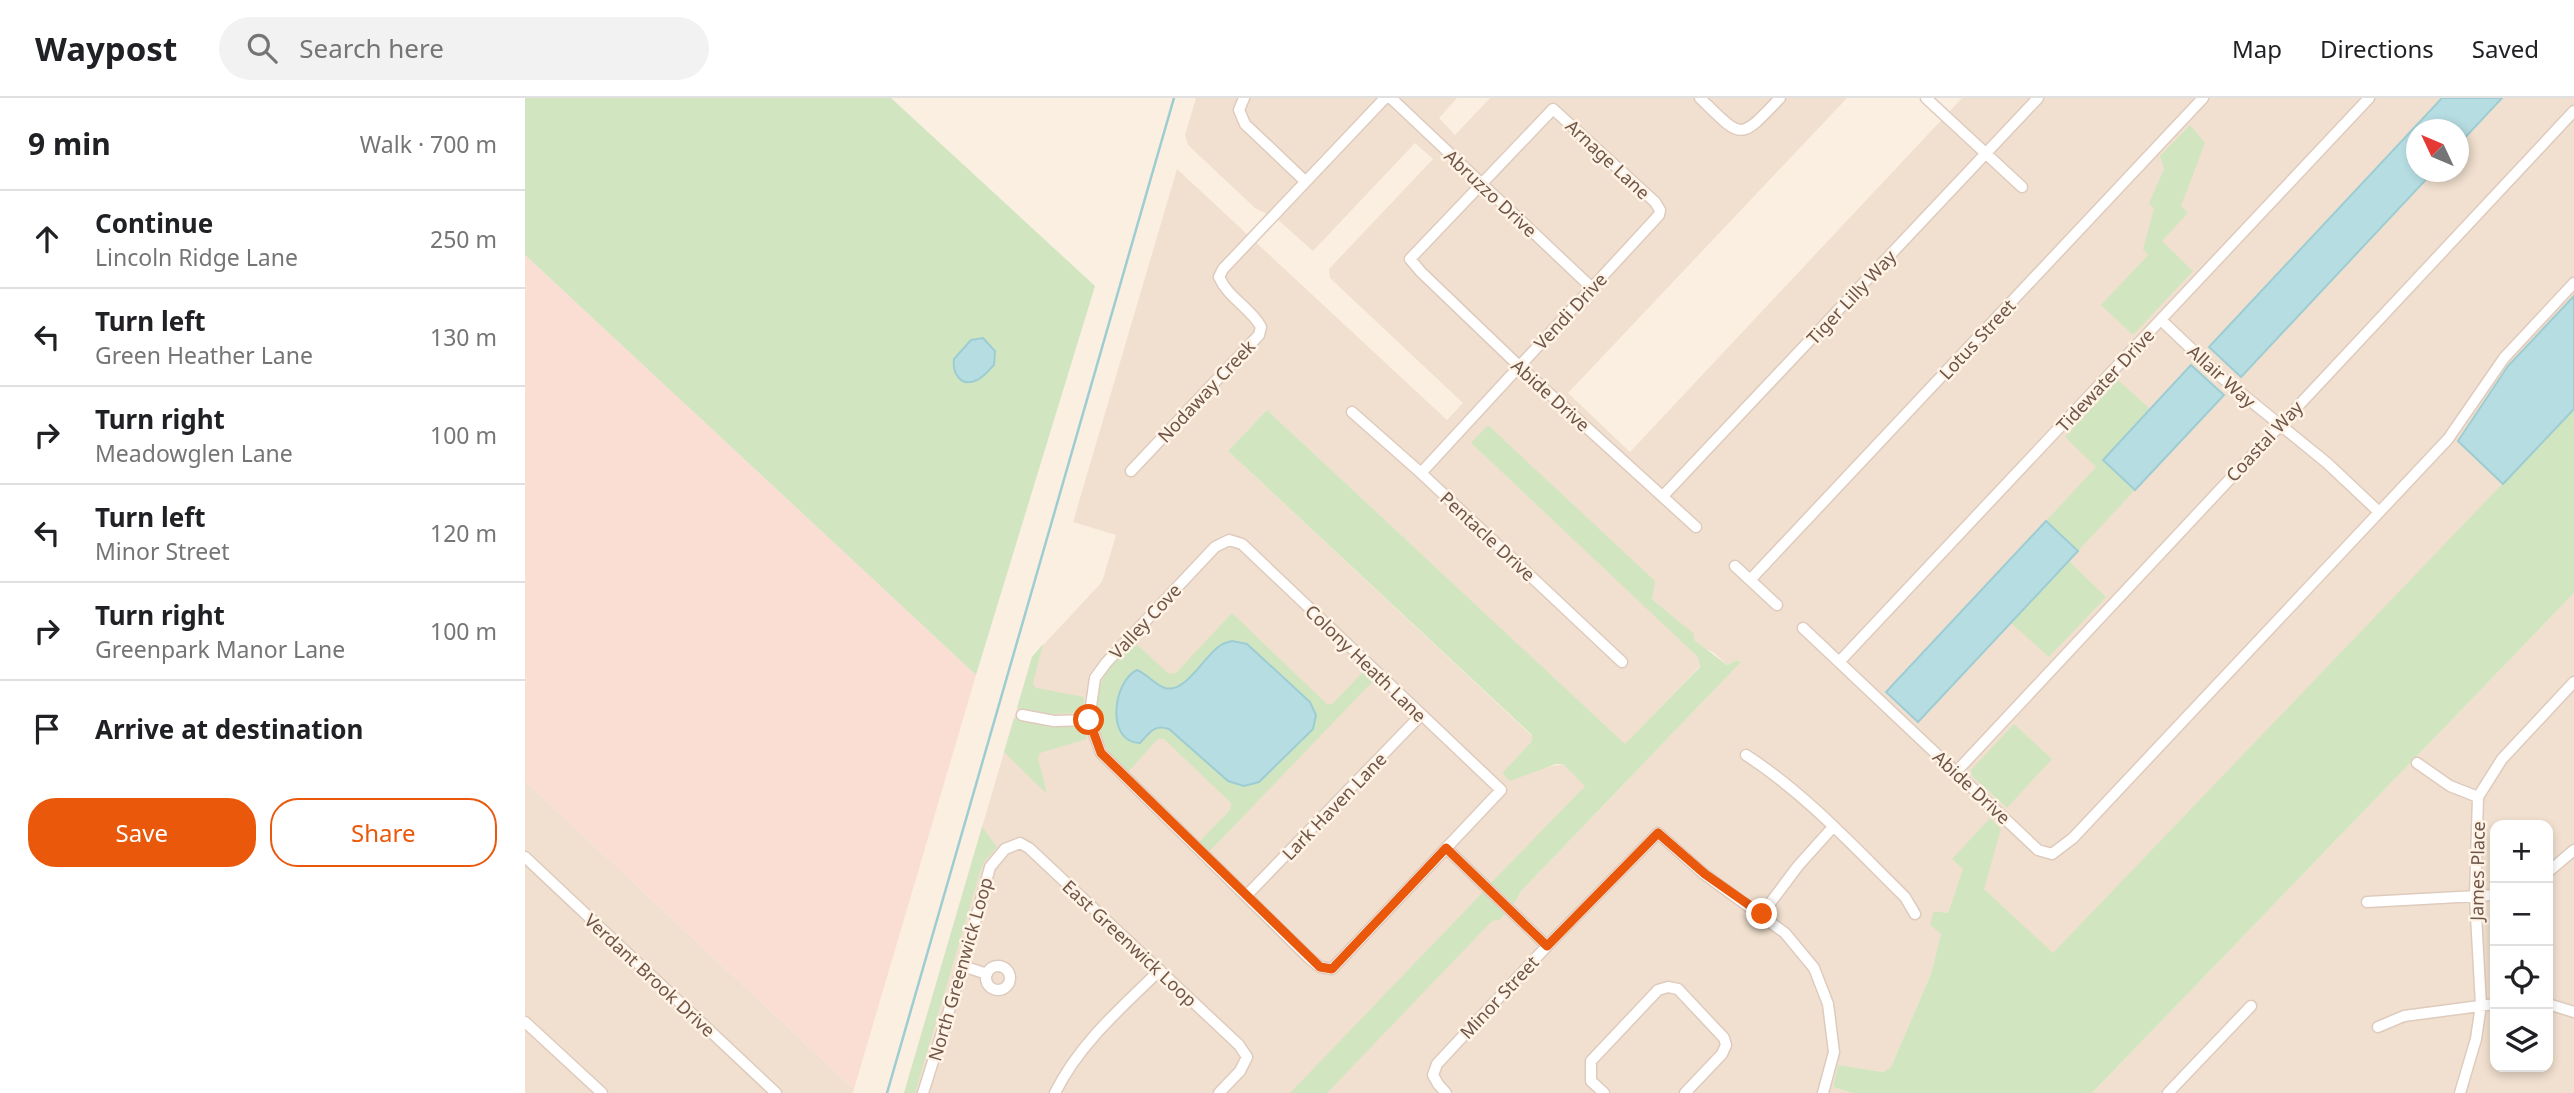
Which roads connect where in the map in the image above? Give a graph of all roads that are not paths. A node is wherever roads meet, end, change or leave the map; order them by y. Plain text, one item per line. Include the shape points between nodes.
1 (1244, 98) edge
2 (1385, 98) edge
3 (1391, 98) edge
4 (1700, 98) edge
5 (1780, 98) edge
6 (1926, 98) edge
7 (2038, 98) edge
8 (2203, 98) edge
9 (2369, 98) edge
10 (2574, 111) edge
11 (1987, 153) junction
12 (1305, 181) junction
13 (1481, 183) junction
14 (2022, 187) dead end
15 (1660, 210) joint
16 (2574, 283) edge
17 (1592, 288) junction
18 (2161, 320) junction
19 (1519, 366) junction
20 (1352, 412) dead end
21 (2279, 426) junction
22 (1131, 471) dead end
23 (1421, 473) junction
24 (1663, 496) junction
25 (2379, 512) junction
26 (1696, 527) dead end
27 (1229, 540) joint
28 (1735, 566) dead end
29 (1750, 580) junction
30 (1777, 605) dead end
31 (1803, 628) dead end
32 (1622, 662) dead end
33 (1839, 662) junction
34 (2574, 682) edge
35 (1421, 715) junction
36 (1022, 716) dead end
37 (1089, 720) junction
38 (1746, 755) dead end
39 (2417, 763) dead end
40 (1956, 772) junction
41 (2478, 797) junction
42 (1833, 827) junction
43 (1446, 848) junction
44 (1005, 849) joint
45 (2574, 850) edge
46 (525, 857) edge
47 (2553, 868) edge
48 (1247, 896) junction
49 (2490, 896) edge
50 (2475, 897) junction
51 (2367, 902) dead end
52 (1762, 914) junction
53 (1915, 914) dead end
54 (1547, 946) junction
55 (963, 966) junction
56 (1160, 970) junction
57 (987, 974) dead end
58 (2490, 1004) edge
59 (2481, 1005) junction
60 (2251, 1006) dead end
61 (2553, 1006) edge
62 (2574, 1012) edge
63 (525, 1022) edge
64 (2378, 1027) dead end
65 (601, 1093) edge
66 (776, 1093) edge
67 (923, 1093) edge
68 (1055, 1093) edge
69 (1219, 1093) edge
70 (1447, 1093) edge
71 (1604, 1093) edge
72 (1685, 1093) edge
73 (1823, 1093) edge
74 (2168, 1093) edge
75 (2460, 1093) edge

1 - 12 street via 1239,110 1245,124
2 - 12 street
3 - 13 street, Abruzzo Drive
4 - 5 street via 1740,131 1751,129
6 - 11 street
7 - 11 street, Tiger Lilly Way
8 - 29 street, Lotus Street
9 - 18 street, Tidewater Drive
10 - 21 street, Coastal Way
11 - 14 street
11 - 24 street, Tiger Lilly Way
12 - 22 street, Nodaway Creek via 1219,277 1222,286 1257,319 1259,335
13 - 15 street, Arnage Lane via 1553,109
13 - 17 street, Abruzzo Drive
13 - 19 street, Abide Drive via 1411,259
15 - 17 street, Vendi Drive
16 - 25 street via 2504,358 2448,439
17 - 19 street, Vendi Drive
18 - 21 street, Allair Way
18 - 33 street, Tidewater Drive
19 - 23 street, Vendi Drive
19 - 24 street, Abide Drive
20 - 23 street, Pentacle Drive
21 - 25 street, Allair Way
21 - 40 street, Coastal Way
23 - 32 street, Pentacle Drive
24 - 26 street, Abide Drive
25 - 40 street, Abide Drive via 2073,838 2052,854 2038,850
27 - 35 street, Colony Heath Lane via 1242,544
27 - 37 street, Valley Cove via 1215,547 1106,663 1095,678
28 - 29 street
29 - 30 street
31 - 33 street, Abide Drive
33 - 40 street, Abide Drive
34 - 41 street, James Place via 2502,759
35 - 43 street, Colony Heath Lane via 1500,790
35 - 48 street, Lark Haven Lane
36 - 37 street
37 - 48 street via 1101,753
38 - 42 street via 1775,774
39 - 41 street via 2450,786
41 - 50 street, James Place
42 - 52 street
42 - 53 street via 1905,897
43 - 48 street via 1332,969 1320,967
43 - 54 street
44 - 55 street, North Greenwick Loop via 990,867
44 - 56 street, East Greenwick Loop via 1020,844 1029,848
45 - 47 street
46 - 66 street, Verdant Brook Drive
49 - 50 street
50 - 51 street
50 - 59 street, James Place
52 - 54 street, Minor Street via 1658,833
52 - 73 street via 1814,968 1828,1004 1833,1052
54 - 70 street, Minor Street via 1437,1063 1433,1075
55 - 57 street
55 - 67 street, North Greenwick Loop
56 - 68 street via 1087,1043
56 - 69 street, East Greenwick Loop via 1247,1058
58 - 59 street
59 - 64 street via 2404,1016
59 - 75 street, James Place
60 - 74 street
61 - 62 street
63 - 65 street
71 - 72 street via 1591,1081 1591,1061 1658,990 1668,987 1678,989 1726,1045

